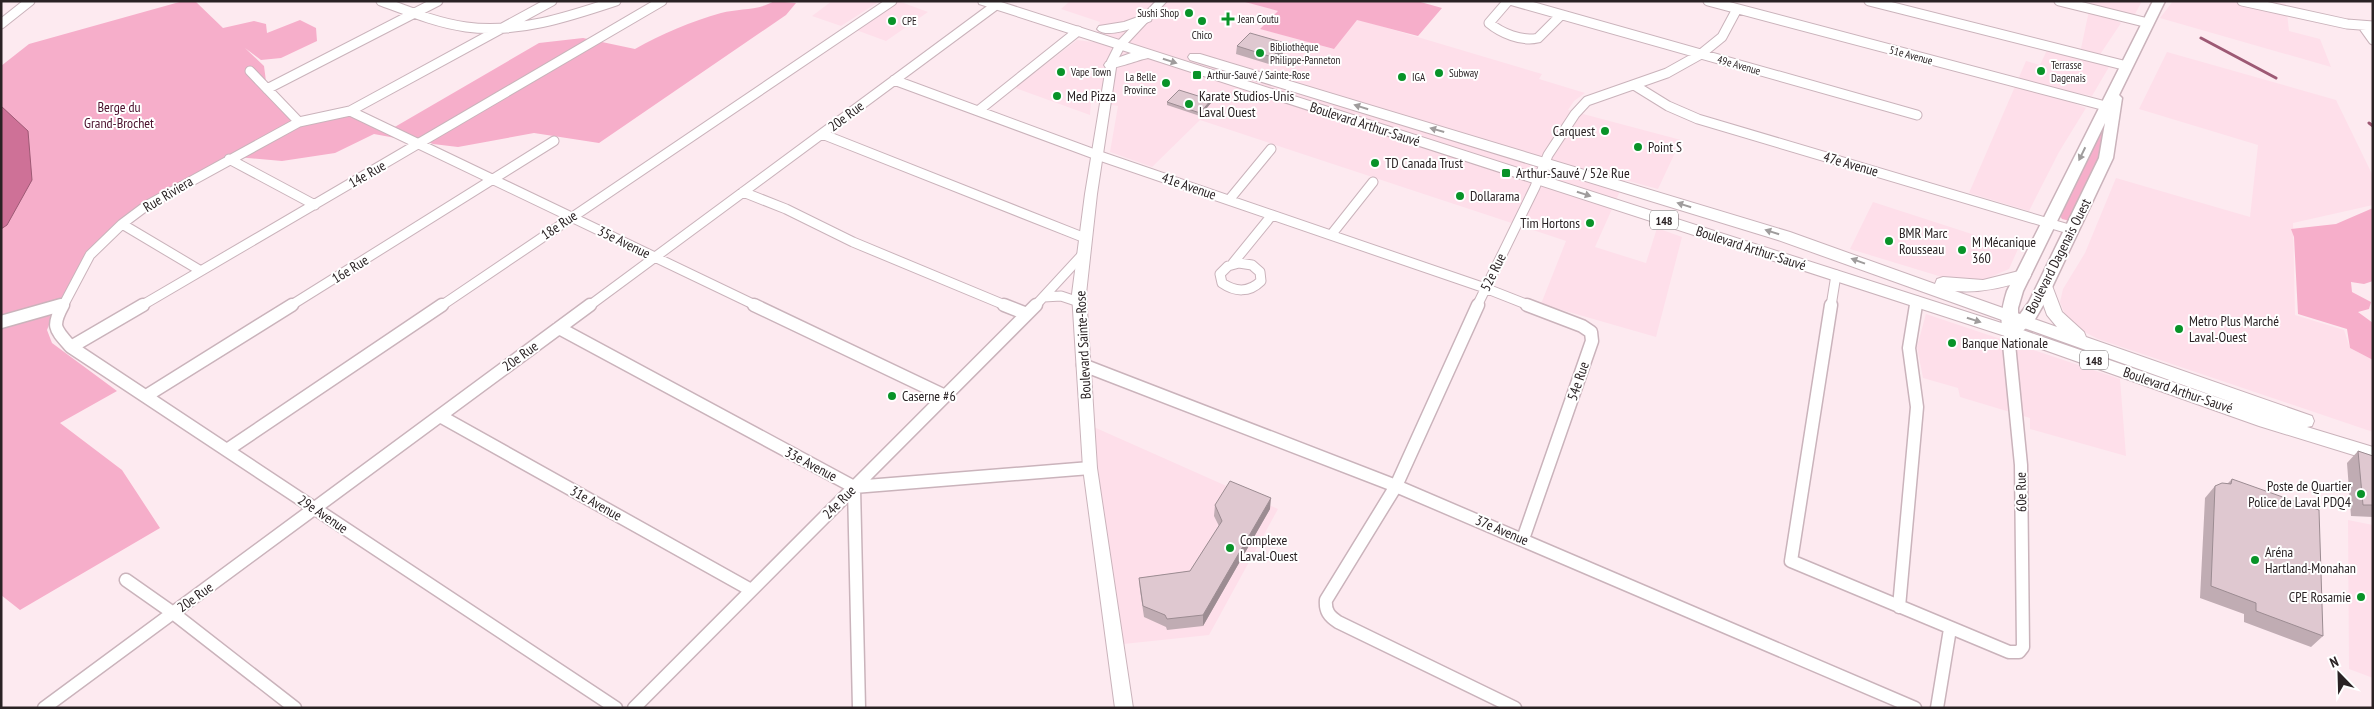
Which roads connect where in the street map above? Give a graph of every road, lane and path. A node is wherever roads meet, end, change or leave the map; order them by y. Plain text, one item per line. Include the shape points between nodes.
1 (30, 1) edge
2 (381, 1) edge
3 (438, 1) edge
4 (552, 1) edge
5 (616, 1) edge
6 (662, 1) edge
7 (892, 1) edge
8 (1012, 1) edge
9 (1162, 1) edge
10 (1508, 1) edge
11 (1514, 1) edge
12 (1708, 1) edge
13 (1869, 1) edge
14 (2060, 1) edge
15 (2160, 1) edge
16 (2242, 1) edge
17 (990, 3) edge
18 (1737, 9) junction
19 (415, 13) junction
20 (1561, 15) junction
21 (1146, 18) junction
22 (2148, 23) junction
23 (1, 24) edge
24 (2363, 26) junction
25 (2373, 26) edge
26 (502, 28) junction
27 (1104, 29) junction
28 (1078, 31) junction
29 (2373, 40) edge
30 (1124, 41) junction
31 (1701, 54) junction
32 (1151, 55) junction
33 (1111, 65) junction
34 (2127, 66) junction
35 (250, 70) dead end
36 (894, 80) junction
37 (1634, 85) junction
38 (267, 89) junction
39 (2110, 107) junction
40 (978, 111) junction
41 (350, 112) junction
42 (1917, 115) dead end
43 (299, 122) junction
44 (822, 134) junction
45 (554, 140) dead end
46 (418, 144) junction
47 (1271, 149) dead end
48 (1098, 155) junction
49 (229, 158) junction
50 (1544, 162) junction
51 (492, 179) junction
52 (1538, 179) junction
53 (1373, 182) dead end
54 (743, 192) junction
55 (1229, 200) junction
56 (314, 205) junction
57 (1272, 214) junction
58 (571, 217) junction
59 (2048, 223) junction
60 (122, 224) junction
61 (2072, 230) junction
62 (1331, 235) junction
63 (1085, 238) junction
64 (1083, 254) junction
65 (655, 257) junction
66 (1233, 263) dead end
67 (201, 271) junction
68 (1836, 275) junction
69 (2023, 275) junction
70 (1902, 277) junction
71 (2045, 287) junction
72 (1485, 288) junction
73 (1044, 297) junction
74 (1916, 301) junction
75 (1079, 302) junction
76 (61, 305) junction
77 (1027, 314) junction
78 (1, 322) edge
79 (2015, 323) junction
80 (559, 328) junction
81 (2093, 346) junction
82 (71, 347) junction
83 (1083, 365) junction
84 (146, 396) junction
85 (945, 396) junction
86 (440, 416) junction
87 (2373, 443) edge
88 (227, 450) junction
89 (2373, 454) edge
90 (1090, 468) junction
91 (1396, 486) junction
92 (854, 488) junction
93 (315, 508) junction
94 (1523, 539) junction
95 (126, 580) dead end
96 (751, 590) junction
97 (1899, 607) junction
98 (173, 613) junction
99 (1950, 629) junction
100 (44, 708) edge
101 (295, 708) edge
102 (616, 708) edge
103 (634, 708) edge
104 (859, 708) edge
105 (1123, 708) edge
106 (1515, 708) edge
107 (1915, 708) edge
108 (1937, 708) edge

1 - 23 street
2 - 19 street
3 - 19 street
4 - 26 street
5 - 26 street via 562,18
6 - 46 street, 14e Rue
7 - 58 street, 18e Rue
8 - 27 main road, Boulevard Arthur-Sauvé / 148
9 - 21 street, Boulevard Sainte-Rose
10 - 20 street via 1490,23 1494,29 1527,39 1537,39
11 - 20 street, 49e Avenue
12 - 18 street, 51e Avenue
13 - 34 street
14 - 22 street
15 - 22 main road, Boulevard Dagenais Ouest
16 - 24 street
17 - 28 main road, Boulevard Arthur-Sauvé / 148
17 - 36 street, 20e Rue
18 - 31 street, 52e Rue via 1722,37
18 - 39 street, 51e Avenue
19 - 26 street via 465,27
19 - 38 street
20 - 31 street, 49e Avenue
21 - 27 main road via 1127,26
21 - 30 street, Boulevard Sainte-Rose
22 - 34 main road, Boulevard Dagenais Ouest
24 - 25 street
24 - 29 street
26 - 41 street
27 - 30 main road, Boulevard Arthur-Sauvé / 148
28 - 30 main road, Boulevard Arthur-Sauvé / 148
28 - 40 street
30 - 32 main road, Boulevard Arthur-Sauvé / 148
30 - 33 street, Boulevard Sainte-Rose
50 -> 30 main road, Boulevard Arthur-Sauvé / 148
31 - 37 street, 52e Rue
31 - 42 street, 49e Avenue
32 - 33 main road via 1130,57
32 -> 52 main road, Boulevard Arthur-Sauvé / 148
33 - 48 street, Boulevard Sainte-Rose
34 - 39 main road, Boulevard Dagenais Ouest
35 - 38 street
36 - 40 street, 41e Avenue
36 - 44 street, 20e Rue
37 - 50 street, 52e Rue via 1584,103
37 - 59 street, 47e Avenue via 1662,103 1698,119
38 - 43 street
39 -> 59 main road, Boulevard Dagenais Ouest
39 - 61 main road, Boulevard Dagenais Ouest via 2108,150
40 - 48 street, 41e Avenue
41 - 43 street
41 - 46 street, 35e Avenue
43 - 49 street, Rue Riviera
44 - 54 street, 20e Rue
44 - 63 street
45 - 51 street, 16e Rue
46 - 51 street, 35e Avenue
46 - 56 street, 14e Rue
47 - 55 street
48 - 55 street, 41e Avenue
48 - 63 street, Boulevard Sainte-Rose
49 - 56 street
49 - 60 street, Rue Riviera via 146,206
50 - 52 street, 52e Rue
70 -> 50 main road, Boulevard Arthur-Sauvé / 148 via 1784,236
51 - 58 street, 35e Avenue
51 - 84 street, 16e Rue
52 -> 68 main road, Boulevard Arthur-Sauvé / 148
52 - 72 street, 52e Rue
53 - 62 street
54 - 65 street, 20e Rue
54 - 77 street via 853,242
55 - 57 street, 41e Avenue
56 - 67 street, 14e Rue
57 - 62 street, 41e Avenue
57 - 66 street
58 - 65 street, 35e Avenue
58 - 88 street, 18e Rue
59 - 61 street, 47e Avenue
59 - 69 main road, Boulevard Dagenais Ouest
60 - 67 street
60 - 76 street, Rue Riviera via 90,255
61 - 71 main road, Boulevard Dagenais Ouest
62 - 72 street, 41e Avenue
63 - 64 street, Boulevard Sainte-Rose
64 - 73 street, 24e Rue
64 - 75 street, Boulevard Sainte-Rose
65 - 80 street, 20e Rue
65 - 85 street, 35e Avenue
67 - 82 street, 14e Rue
68 - 74 main road, Boulevard Arthur-Sauvé / 148
68 - 97 street via 1791,561
69 - 70 main road via 1979,288
69 - 79 main road, Boulevard Dagenais Ouest via 2011,301
70 - 79 main road, Boulevard Arthur-Sauvé / 148
71 - 79 main road, Boulevard Dagenais Ouest
71 - 81 main road via 2052,310 2059,320
72 - 91 street, 52e Rue
72 - 94 street, 54e Rue via 1591,332 1592,341
73 - 75 street via 1061,296
73 - 77 street, 24e Rue
74 -> 79 main road, Boulevard Arthur-Sauvé / 148
74 - 97 street via 1910,348 1917,407
75 - 83 street, Boulevard Sainte-Rose
76 - 78 street
76 - 82 street, 29e Avenue via 55,320 57,332
77 - 85 street, 24e Rue
79 - 81 main road, Boulevard Arthur-Sauvé / 148
79 - 89 main road, Boulevard Arthur-Sauvé / 148 via 2266,421
79 - 99 street, 60e Rue via 2009,340 2021,465 2023,646 2020,652 2009,652
80 - 86 street, 20e Rue
80 - 92 street, 33e Avenue
81 - 87 main road, Boulevard Arthur-Sauvé / 148
82 - 84 street, 29e Avenue
83 - 90 street, Boulevard Sainte-Rose
83 - 91 street, 37e Avenue
84 - 88 street, 29e Avenue
85 - 92 street, 24e Rue
86 - 93 street, 20e Rue
86 - 96 street, 31e Avenue
88 - 93 street, 29e Avenue
90 - 92 street, 33e Avenue
90 - 105 street, Boulevard Sainte-Rose
91 - 94 street, 37e Avenue
91 - 106 street, 52e Rue via 1330,592 1324,610 1338,622
92 - 96 street, 24e Rue
92 - 104 street
93 - 98 street, 20e Rue
93 - 102 street, 29e Avenue
94 - 107 street, 37e Avenue
95 - 98 street
96 - 103 street, 24e Rue
97 - 99 street
98 - 100 street, 20e Rue
98 - 101 street
99 - 108 street

